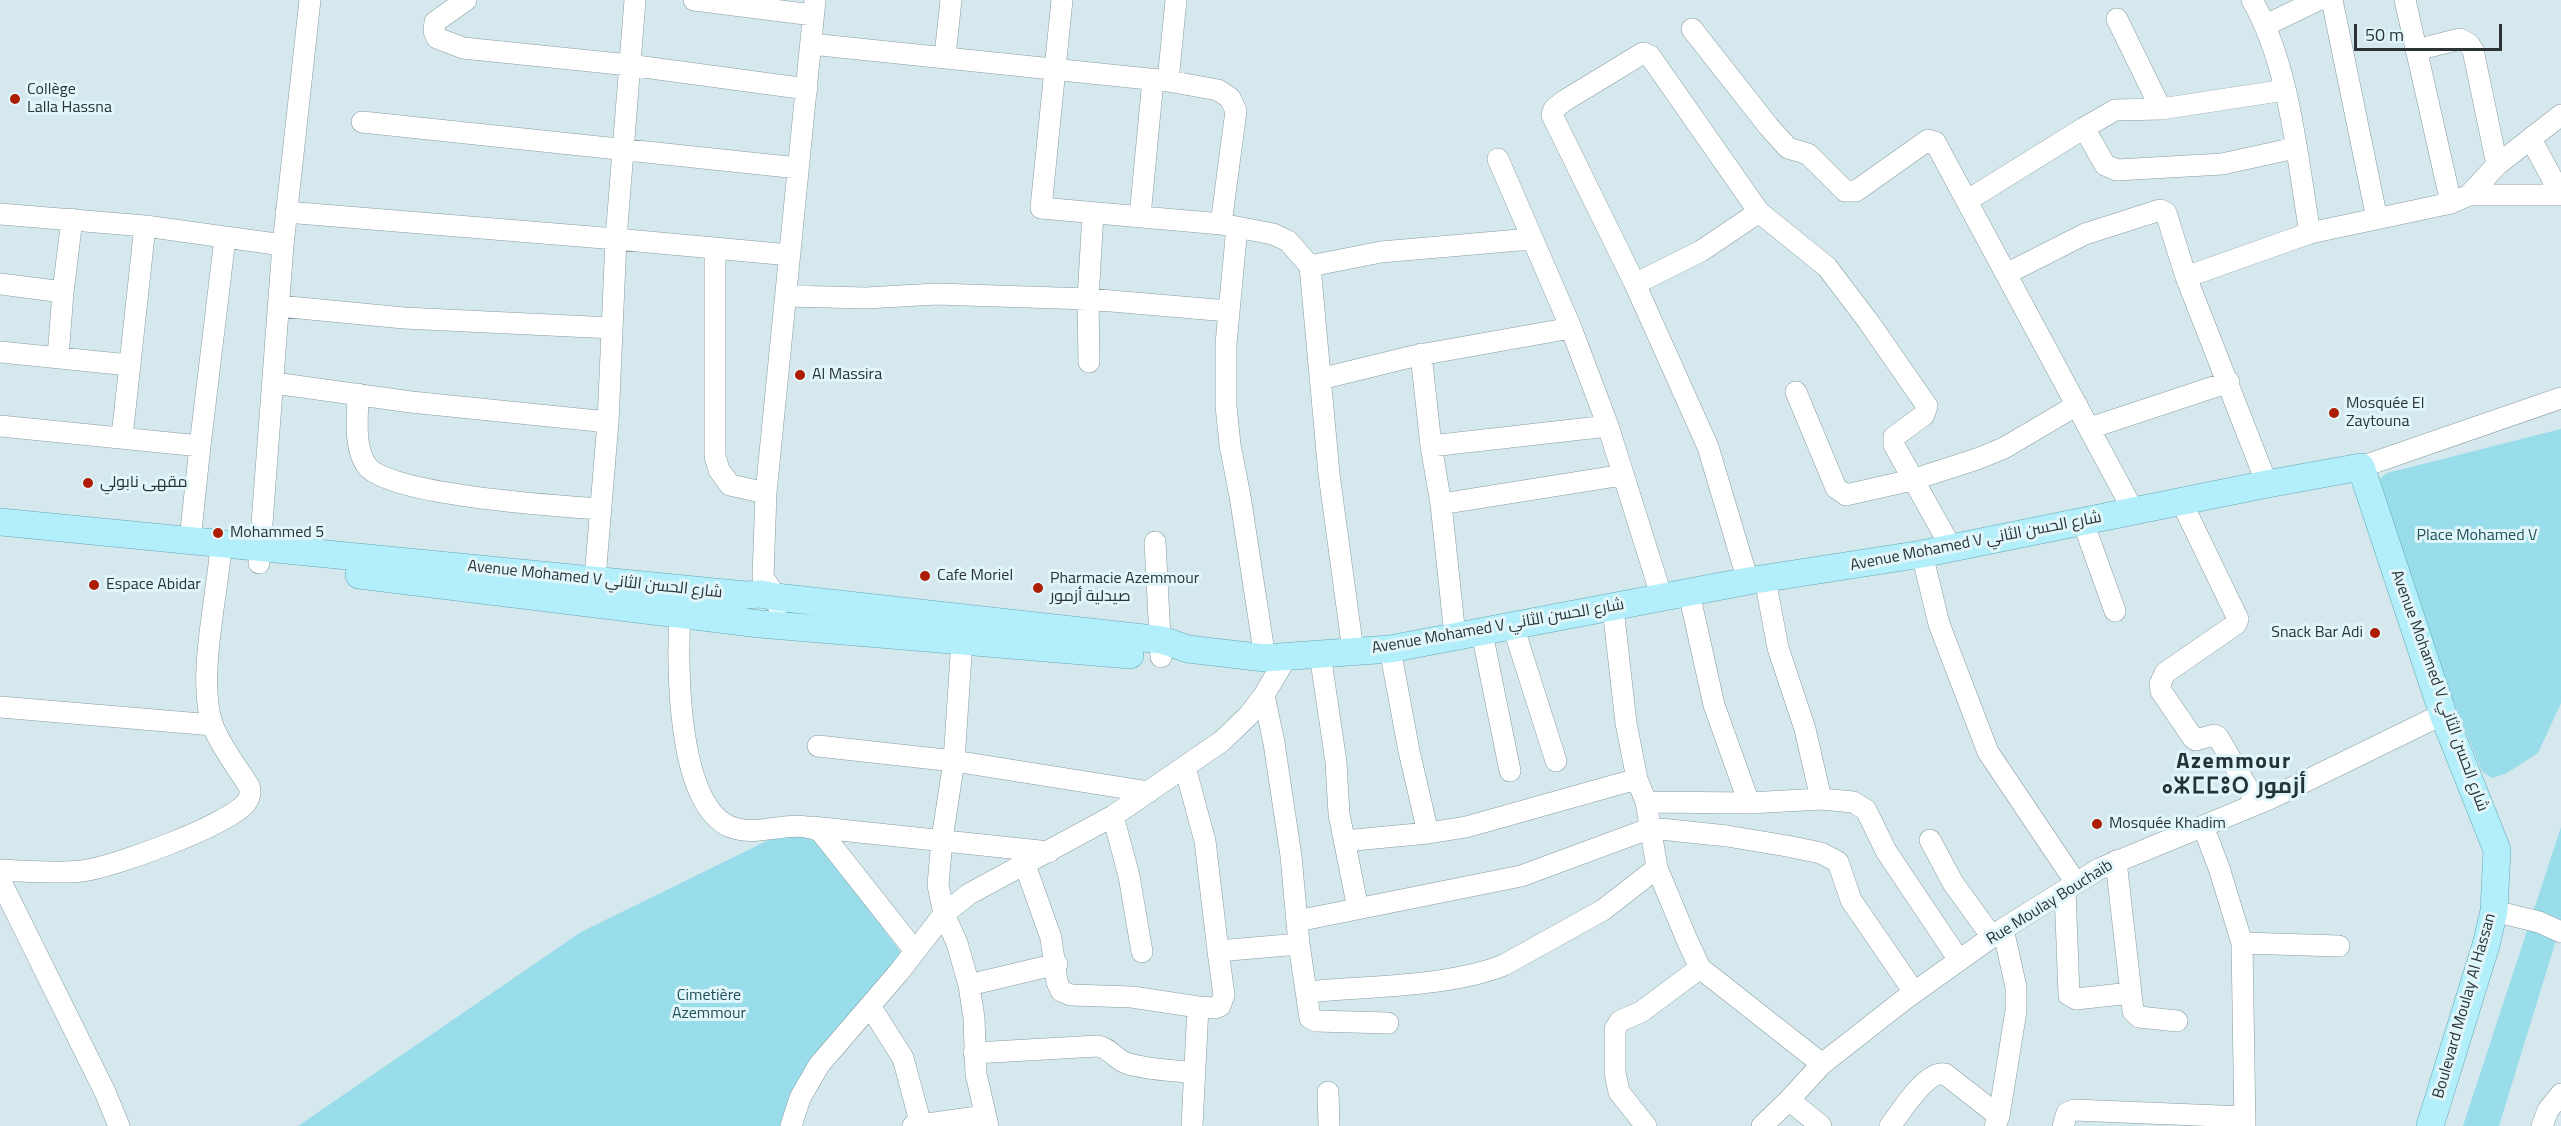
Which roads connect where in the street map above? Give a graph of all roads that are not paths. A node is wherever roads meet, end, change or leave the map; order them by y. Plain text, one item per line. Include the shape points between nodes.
1 (310, 0) edge
2 (466, 0) edge
3 (635, 0) edge
4 (694, 0) edge
5 (951, 0) edge
6 (1062, 0) edge
7 (1176, 0) edge
8 (2252, 0) edge
9 (2318, 0) edge
10 (2332, 0) edge
11 (2405, 0) edge
12 (814, 8) edge
13 (2117, 19) dead end
14 (2266, 25) junction
15 (1692, 29) dead end
16 (811, 44) junction
17 (2416, 50) junction
18 (945, 56) junction
19 (629, 65) junction
20 (1055, 68) junction
21 (1161, 81) junction
22 (807, 88) junction
23 (2284, 90) junction
24 (2161, 109) junction
25 (2561, 115) edge
26 (362, 122) dead end
27 (2084, 128) junction
28 (2531, 139) junction
29 (2295, 148) junction
30 (623, 149) junction
31 (1498, 159) dead end
32 (2497, 165) junction
33 (798, 168) junction
34 (2561, 195) edge
35 (2460, 199) junction
36 (1968, 200) junction
37 (286, 212) junction
38 (1759, 212) junction
39 (1093, 213) junction
40 (0, 214) edge
41 (1140, 216) junction
42 (72, 219) junction
43 (2377, 219) junction
44 (145, 226) junction
45 (1229, 226) junction
46 (2310, 233) junction
47 (225, 238) junction
48 (616, 238) junction
49 (1531, 239) junction
50 (283, 245) junction
51 (715, 250) junction
52 (790, 255) junction
53 (1310, 266) junction
54 (2006, 274) junction
55 (2186, 277) junction
56 (0, 284) edge
57 (1635, 284) junction
58 (63, 292) junction
59 (787, 296) junction
60 (1088, 299) junction
61 (279, 306) junction
62 (1228, 311) junction
63 (612, 328) junction
64 (1571, 328) junction
65 (0, 352) edge
66 (1421, 354) junction
67 (58, 357) junction
68 (1089, 362) dead end
69 (129, 364) junction
70 (1320, 379) junction
71 (2229, 382) junction
72 (273, 383) junction
73 (1796, 392) dead end
74 (358, 394) junction
75 (2561, 398) edge
76 (2077, 405) junction
77 (608, 422) junction
78 (0, 426) edge
79 (1608, 426) junction
80 (2090, 428) junction
81 (122, 437) junction
82 (200, 446) junction
83 (1431, 446) junction
84 (2361, 467) junction
85 (1623, 475) junction
86 (1912, 480) junction
87 (2267, 484) junction
88 (766, 493) junction
89 (2181, 501) junction
90 (1441, 504) junction
91 (600, 509) junction
92 (2134, 512) junction
93 (0, 522) edge
94 (2083, 522) junction
95 (0, 539) edge
96 (190, 540) junction
97 (1155, 542) dead end
98 (1952, 549) junction
99 (220, 552) junction
100 (1922, 554) junction
101 (260, 556) junction
102 (595, 578) junction
103 (1756, 580) junction
104 (1689, 593) junction
105 (764, 598) junction
106 (1662, 598) junction
107 (1613, 608) junction
108 (2115, 611) dead end
109 (680, 614) junction
110 (1513, 626) junction
111 (963, 629) junction
112 (1482, 633) junction
113 (1455, 636) junction
114 (1161, 649) junction
115 (1390, 649) junction
116 (1353, 651) junction
117 (1320, 654) junction
118 (1275, 658) junction
119 (1264, 695) junction
120 (0, 707) edge
121 (2444, 714) junction
122 (213, 725) junction
123 (818, 746) dead end
124 (954, 761) junction
125 (1556, 761) dead end
126 (1185, 767) junction
127 (1509, 771) dead end
128 (1636, 779) junction
129 (1149, 792) junction
130 (1821, 799) junction
131 (1647, 802) junction
132 (1749, 803) junction
133 (2257, 804) junction
134 (1113, 816) junction
135 (2203, 826) junction
136 (812, 827) junction
137 (1652, 828) junction
138 (1428, 832) junction
139 (942, 839) junction
140 (1930, 840) dead end
141 (1344, 841) junction
142 (2497, 850) joint
143 (1049, 852) junction
144 (2116, 861) junction
145 (1025, 865) junction
146 (1657, 868) junction
147 (0, 870) edge
148 (0, 880) edge
149 (2070, 887) junction
150 (1358, 909) junction
151 (2494, 911) junction
152 (944, 914) junction
153 (1297, 921) junction
154 (2561, 932) edge
155 (1997, 933) junction
156 (2242, 943) junction
157 (1299, 944) junction
158 (2339, 946) dead end
159 (915, 951) junction
160 (1218, 951) junction
161 (1142, 952) dead end
162 (1959, 960) junction
163 (1057, 964) junction
164 (1700, 968) junction
165 (969, 985) junction
166 (1307, 992) junction
167 (1914, 992) junction
168 (2131, 993) junction
169 (870, 1006) junction
170 (1198, 1007) junction
171 (2177, 1021) dead end
172 (1388, 1023) dead end
173 (974, 1053) junction
174 (1821, 1064) junction
175 (1194, 1073) junction
176 (1328, 1092) dead end
177 (2561, 1094) edge
178 (1789, 1100) junction
179 (987, 1121) edge
180 (2245, 1121) edge
181 (1999, 1123) edge
182 (917, 1125) edge
183 (119, 1126) edge
184 (791, 1126) edge
185 (1192, 1126) edge
186 (1329, 1126) edge
187 (1646, 1126) edge
188 (1762, 1126) edge
189 (1821, 1126) edge
190 (1890, 1126) edge
191 (2063, 1126) edge
192 (2430, 1126) edge
193 (2542, 1126) edge

1 - 37 street
2 - 19 street via 435,22 437,38 463,48
3 - 19 street
4 - 12 street
5 - 18 street
6 - 20 street
7 - 21 street
8 - 14 street
9 - 14 street
10 - 43 street
11 - 17 street
12 - 16 street
13 - 24 street
14 - 23 street
15 - 36 street via 1788,148 1808,154 1845,191 1856,191 1931,140
16 - 18 street
16 - 22 street
17 - 32 street via 2460,39 2469,44
17 - 35 street
18 - 20 street
19 - 22 street
19 - 30 street
20 - 21 street
20 - 39 street via 1041,208
21 - 41 street
21 - 45 street via 1218,90 1230,98 1236,111
22 - 33 street
23 - 24 street
23 - 29 street
24 - 27 street via 2115,110
25 - 28 street
26 - 30 street
27 - 29 street via 2105,165 2117,170 2222,164
27 - 36 street
28 - 32 street
28 - 34 street
29 - 46 street
30 - 33 street
30 - 48 street
31 - 49 street
32 - 35 street
33 - 52 street
34 - 35 street
35 - 43 street
36 - 54 street
37 - 48 street
37 - 50 street
38 - 57 street via 1701,251
38 - 57 street via 1650,56 1638,55 1552,112
38 - 86 street via 1827,267 1927,406 1924,415 1897,433 1893,441
39 - 41 street
39 - 60 street
40 - 42 street
41 - 45 street
42 - 44 street
42 - 58 street
43 - 46 street
44 - 47 street
44 - 69 street
45 - 53 street via 1273,234 1288,241
45 - 62 street
46 - 55 street
47 - 50 street
47 - 82 street
48 - 51 street
48 - 63 street
49 - 53 street via 1381,252
49 - 64 street
50 - 61 street
51 - 52 street
51 - 88 street via 715,456 730,485
52 - 59 street
53 - 70 street
54 - 55 street via 2085,234 2160,210 2168,215
54 - 76 street
55 - 71 street
56 - 58 street
57 - 103 street via 1708,447
58 - 67 street
59 - 60 street via 866,298 936,294
59 - 88 street
60 - 62 street
60 - 68 street
61 - 63 street via 404,318
61 - 72 street
62 - 118 street via 1226,406 1230,445
63 - 77 street
64 - 66 street
64 - 79 street
65 - 67 street
66 - 70 street
66 - 83 street
67 - 69 street
69 - 81 street
70 - 116 street
71 - 80 street
71 - 87 street
72 - 74 street
72 - 101 street
73 - 86 street via 1841,493 1853,495
74 - 77 street
74 - 91 street via 361,456 368,468 383,477 458,494
75 - 84 street
76 - 80 street
76 - 86 street via 2004,448
77 - 91 street
78 - 81 street
79 - 83 street
79 - 85 street
80 - 92 street
81 - 82 street
82 - 96 street
83 - 90 street
84 - 87 main road, Avenue Mohamed V شارع الحسن الثاني
84 - 121 main road, Avenue Mohamed V شارع الحسن الثاني
85 - 90 street
85 - 106 street
86 - 98 street
87 - 89 main road, Avenue Mohamed V شارع الحسن الثاني
88 - 105 street
89 - 92 main road, Avenue Mohamed V شارع الحسن الثاني
89 - 133 street via 2238,619 2165,673 2161,692 2193,738 2218,737
90 - 113 street
91 - 102 street
92 - 94 main road, Avenue Mohamed V شارع الحسن الثاني
93 - 96 main road, Avenue Mohamed V شارع الحسن الثاني
94 - 98 main road, Avenue Mohamed V شارع الحسن الثاني
94 - 108 street
95 - 99 main road, Avenue Mohamed V شارع الحسن الثاني
96 - 99 main road, Avenue Mohamed V شارع الحسن الثاني
97 - 114 street
98 - 100 main road, Avenue Mohamed V شارع الحسن الثاني
99 - 101 main road, Avenue Mohamed V شارع الحسن الثاني
99 - 122 street via 208,657
100 - 103 main road, Avenue Mohamed V شارع الحسن الثاني
100 - 149 street via 1939,624 1988,752
101 - 102 main road, Avenue Mohamed V شارع الحسن الثاني
101 - 109 main road, Avenue Mohamed V شارع الحسن الثاني
102 - 105 main road, Avenue Mohamed V شارع الحسن الثاني
103 - 104 main road, Avenue Mohamed V شارع الحسن الثاني
103 - 130 street via 1805,729
104 - 106 main road, Avenue Mohamed V شارع الحسن الثاني
104 - 132 street via 1714,705
105 - 109 main road, Avenue Mohamed V شارع الحسن الثاني via 744,621
105 - 111 main road, Avenue Mohamed V شارع الحسن الثاني
106 - 107 main road, Avenue Mohamed V شارع الحسن الثاني
107 - 110 main road, Avenue Mohamed V شارع الحسن الثاني
107 - 128 street
109 - 136 street via 681,717 693,772 707,803 733,828
110 - 112 main road, Avenue Mohamed V شارع الحسن الثاني
110 - 125 street
111 - 114 main road, Avenue Mohamed V شارع الحسن الثاني
111 - 124 street
112 - 113 main road, Avenue Mohamed V شارع الحسن الثاني
112 - 127 street
113 - 115 main road, Avenue Mohamed V شارع الحسن الثاني
114 - 118 main road, Avenue Mohamed V شارع الحسن الثاني
115 - 116 main road, Avenue Mohamed V شارع الحسن الثاني
115 - 138 street
116 - 117 main road, Avenue Mohamed V شارع الحسن الثاني
117 - 118 main road, Avenue Mohamed V شارع الحسن الثاني
117 - 141 street
118 - 119 street
119 - 126 street via 1222,741
119 - 153 street via 1292,856
120 - 122 street
121 - 133 street, Rue Moulay Bouchaib
121 - 142 main road, Avenue Mohamed V شارع الحسن الثاني
122 - 147 street via 250,790 248,800 238,810 112,866 81,871
123 - 124 street
124 - 129 street
124 - 139 street
126 - 129 street
126 - 160 street via 1204,841
128 - 131 street
128 - 138 street via 1466,827
129 - 134 street
130 - 132 street
130 - 162 street via 1853,802 1866,810 1886,851
131 - 132 street
131 - 137 street
133 - 135 street, Rue Moulay Bouchaib
134 - 143 street
134 - 161 street via 1130,876
135 - 144 street, Rue Moulay Bouchaib
135 - 156 street
136 - 139 street
136 - 159 street via 825,837
137 - 146 street
137 - 150 street via 1521,876
137 - 167 street via 1787,846 1838,862 1859,912
138 - 141 street
139 - 143 street
139 - 152 street via 938,885
140 - 155 street via 1953,884
141 - 150 street
142 - 151 main road, Boulevard Moulay Al Hassan
143 - 145 street
144 - 149 street, Rue Moulay Bouchaib
144 - 168 street
145 - 152 street via 969,894
145 - 163 street
146 - 164 street
146 - 166 street via 1603,910 1488,971 1423,982
148 - 183 street
149 - 155 street, Rue Moulay Bouchaib
149 - 168 street via 2069,995 2076,999
150 - 153 street
151 - 154 street
151 - 192 main road, Boulevard Moulay Al Hassan
152 - 159 street
152 - 165 street
153 - 157 street
155 - 162 street, Rue Moulay Bouchaib
155 - 181 street via 2016,987
156 - 158 street
156 - 180 street
157 - 160 street
157 - 166 street
159 - 169 street
160 - 170 street via 1223,1000 1215,1008
162 - 167 street, Rue Moulay Bouchaib
163 - 165 street
163 - 170 street via 1059,987 1065,993 1132,997
164 - 174 street
164 - 187 street via 1641,1012 1620,1021 1615,1029 1619,1092
165 - 173 street
166 - 172 street via 1313,1021
167 - 174 street, Rue Moulay Bouchaib
168 - 171 street via 2133,1011 2139,1017
169 - 182 street via 903,1058
169 - 184 street via 819,1065 800,1098
170 - 175 street
173 - 175 street via 1098,1046 1129,1064
173 - 179 street
174 - 178 street, Rue Moulay Bouchaib
175 - 185 street
176 - 186 street
177 - 193 street via 2548,1110
178 - 188 street, Rue Moulay Bouchaib
178 - 189 street
179 - 182 street
180 - 191 street via 2074,1110 2067,1113
181 - 190 street via 1945,1074 1939,1073 1928,1077

